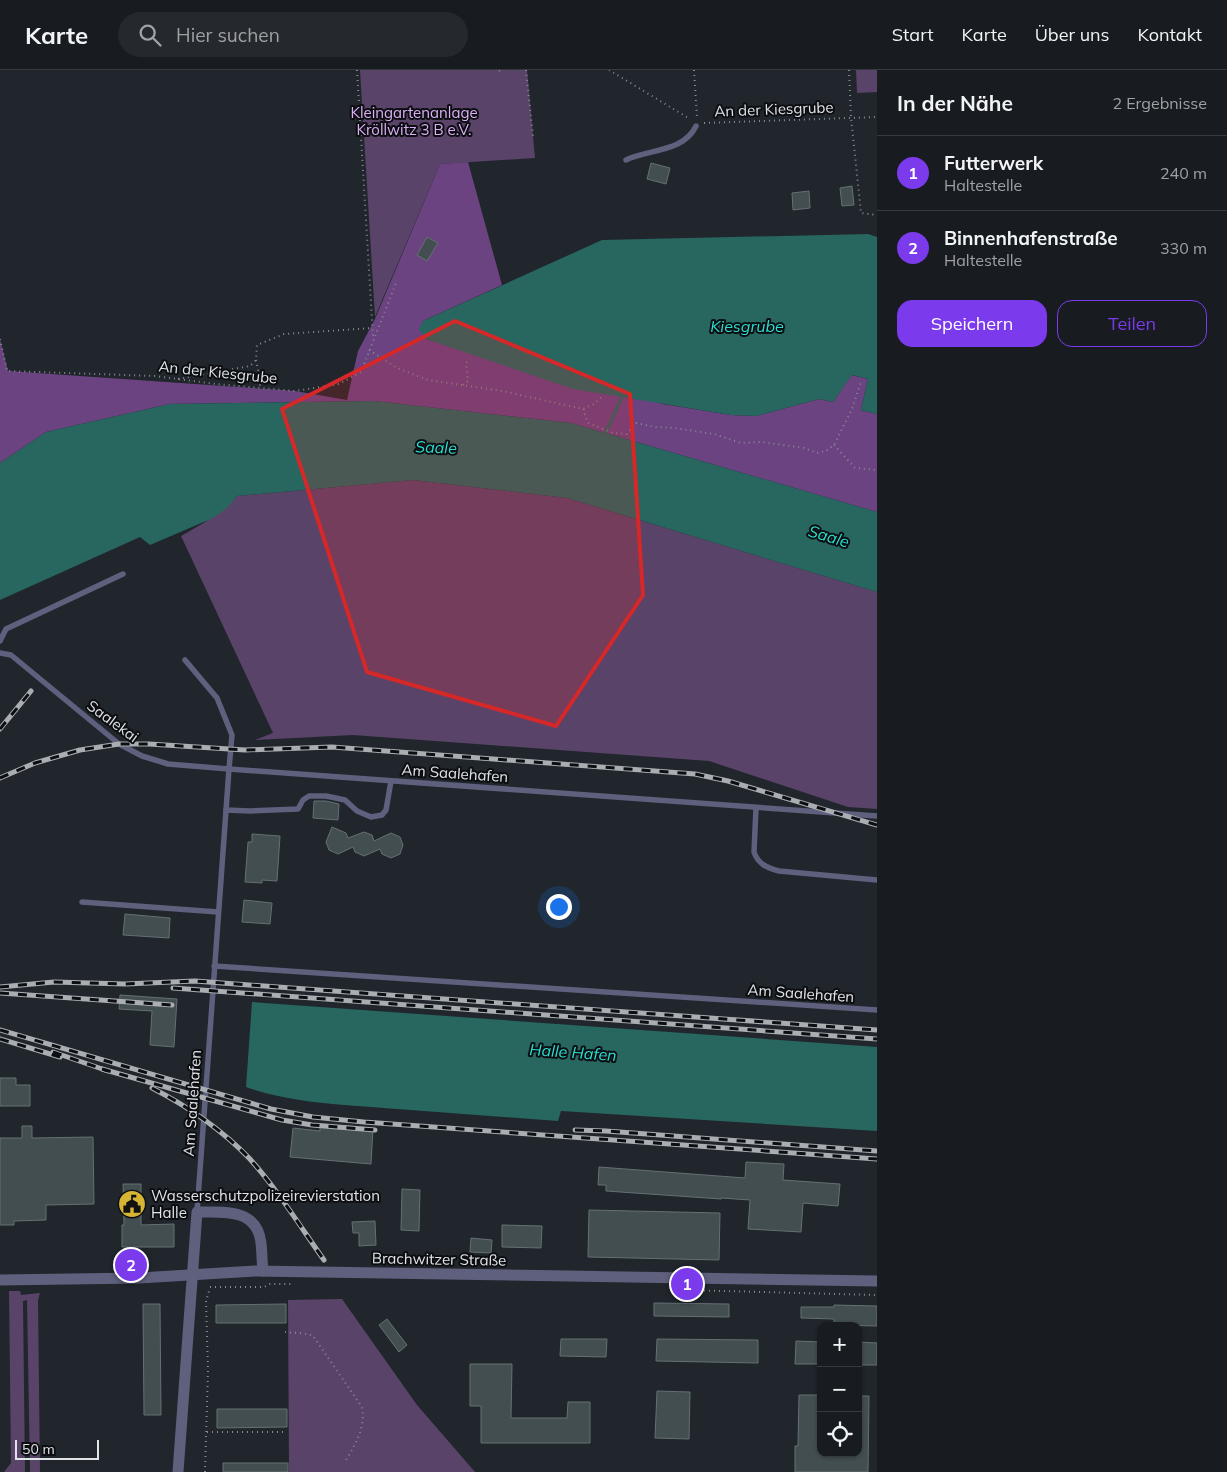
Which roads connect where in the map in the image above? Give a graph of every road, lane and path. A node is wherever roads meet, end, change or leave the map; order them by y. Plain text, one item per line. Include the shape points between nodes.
1 (357, 70) edge
2 (526, 70) edge
3 (609, 70) edge
4 (694, 70) edge
5 (850, 70) edge
6 (877, 116) edge
7 (851, 117) junction
8 (697, 125) junction
9 (533, 136) dead end
10 (626, 160) dead end
11 (877, 215) edge
12 (396, 283) dead end
13 (373, 328) junction
14 (374, 338) junction
15 (0, 339) edge
16 (369, 350) junction
17 (470, 359) dead end
18 (256, 360) junction
19 (176, 379) junction
20 (860, 382) dead end
21 (462, 385) junction
22 (260, 388) junction
23 (604, 396) dead end
24 (583, 409) junction
25 (834, 445) junction
26 (877, 470) edge
27 (123, 574) dead end
28 (0, 641) edge
29 (0, 653) edge
30 (185, 660) dead end
31 (228, 769) junction
32 (391, 781) junction
33 (756, 808) junction
34 (226, 810) junction
35 (877, 816) edge
36 (877, 880) edge
37 (82, 902) dead end
38 (218, 912) junction
39 (214, 966) junction
40 (877, 1010) edge
41 (197, 1212) junction
42 (262, 1271) junction
43 (211, 1273) junction
44 (193, 1275) junction
45 (0, 1280) edge
46 (877, 1281) edge
47 (296, 1284) dead end
48 (210, 1288) junction
49 (680, 1290) dead end
50 (877, 1295) edge
51 (285, 1332) dead end
52 (207, 1432) junction
53 (287, 1432) dead end
54 (345, 1462) dead end
55 (178, 1472) edge
56 (205, 1472) edge

1 - 13 path
2 - 9 path
3 - 8 path, An der Kiesgrube
4 - 8 path, An der Kiesgrube
5 - 7 path
6 - 7 path, An der Kiesgrube
7 - 8 path, An der Kiesgrube
7 - 11 path, An der Kiesgrube via 861,213
8 - 10 lane via 692,136 680,143
12 - 14 path, An der Kiesgrube
13 - 14 path
13 - 18 path via 284,334 257,345
14 - 16 path, An der Kiesgrube
15 - 19 path, An der Kiesgrube via 7,371
16 - 21 path via 397,368 428,380
16 - 22 path, An der Kiesgrube via 361,372 339,384 295,391
17 - 21 path via 466,363 468,381
18 - 19 path via 250,366
18 - 22 path
19 - 22 path, An der Kiesgrube
20 - 25 path via 852,410
21 - 24 path via 502,390
23 - 24 path
24 - 25 path via 588,423 609,432 627,434 636,423 714,434 741,443 762,442 804,448 817,453
25 - 26 path via 855,468
27 - 28 lane via 6,629
29 - 31 lane, Saalekai via 11,655 119,744 142,756 168,764
30 - 31 lane via 217,698 232,735
31 - 32 lane, Am Saalehafen
31 - 34 lane, Am Saalehafen
32 - 33 lane, Am Saalehafen
32 - 34 lane via 386,810 382,815 371,816 357,811 345,800 326,796 309,796 298,809
33 - 35 lane, Am Saalehafen
33 - 36 lane via 754,852 764,866 779,871
34 - 38 lane, Am Saalehafen
37 - 38 lane
38 - 39 lane, Am Saalehafen
39 - 40 lane, Am Saalehafen
39 - 41 lane, Am Saalehafen
41 - 42 street via 240,1214 247,1219 259,1234
41 - 44 street
42 - 43 street, Brachwitzer Straße
42 - 46 street, Brachwitzer Straße
43 - 44 street, Brachwitzer Straße
43 - 48 path
44 - 45 street, Brachwitzer Straße
44 - 55 street
47 - 48 path
48 - 52 path via 206,1301
49 - 50 path
51 - 54 path via 313,1336 362,1407 362,1427
52 - 53 path
52 - 56 path

